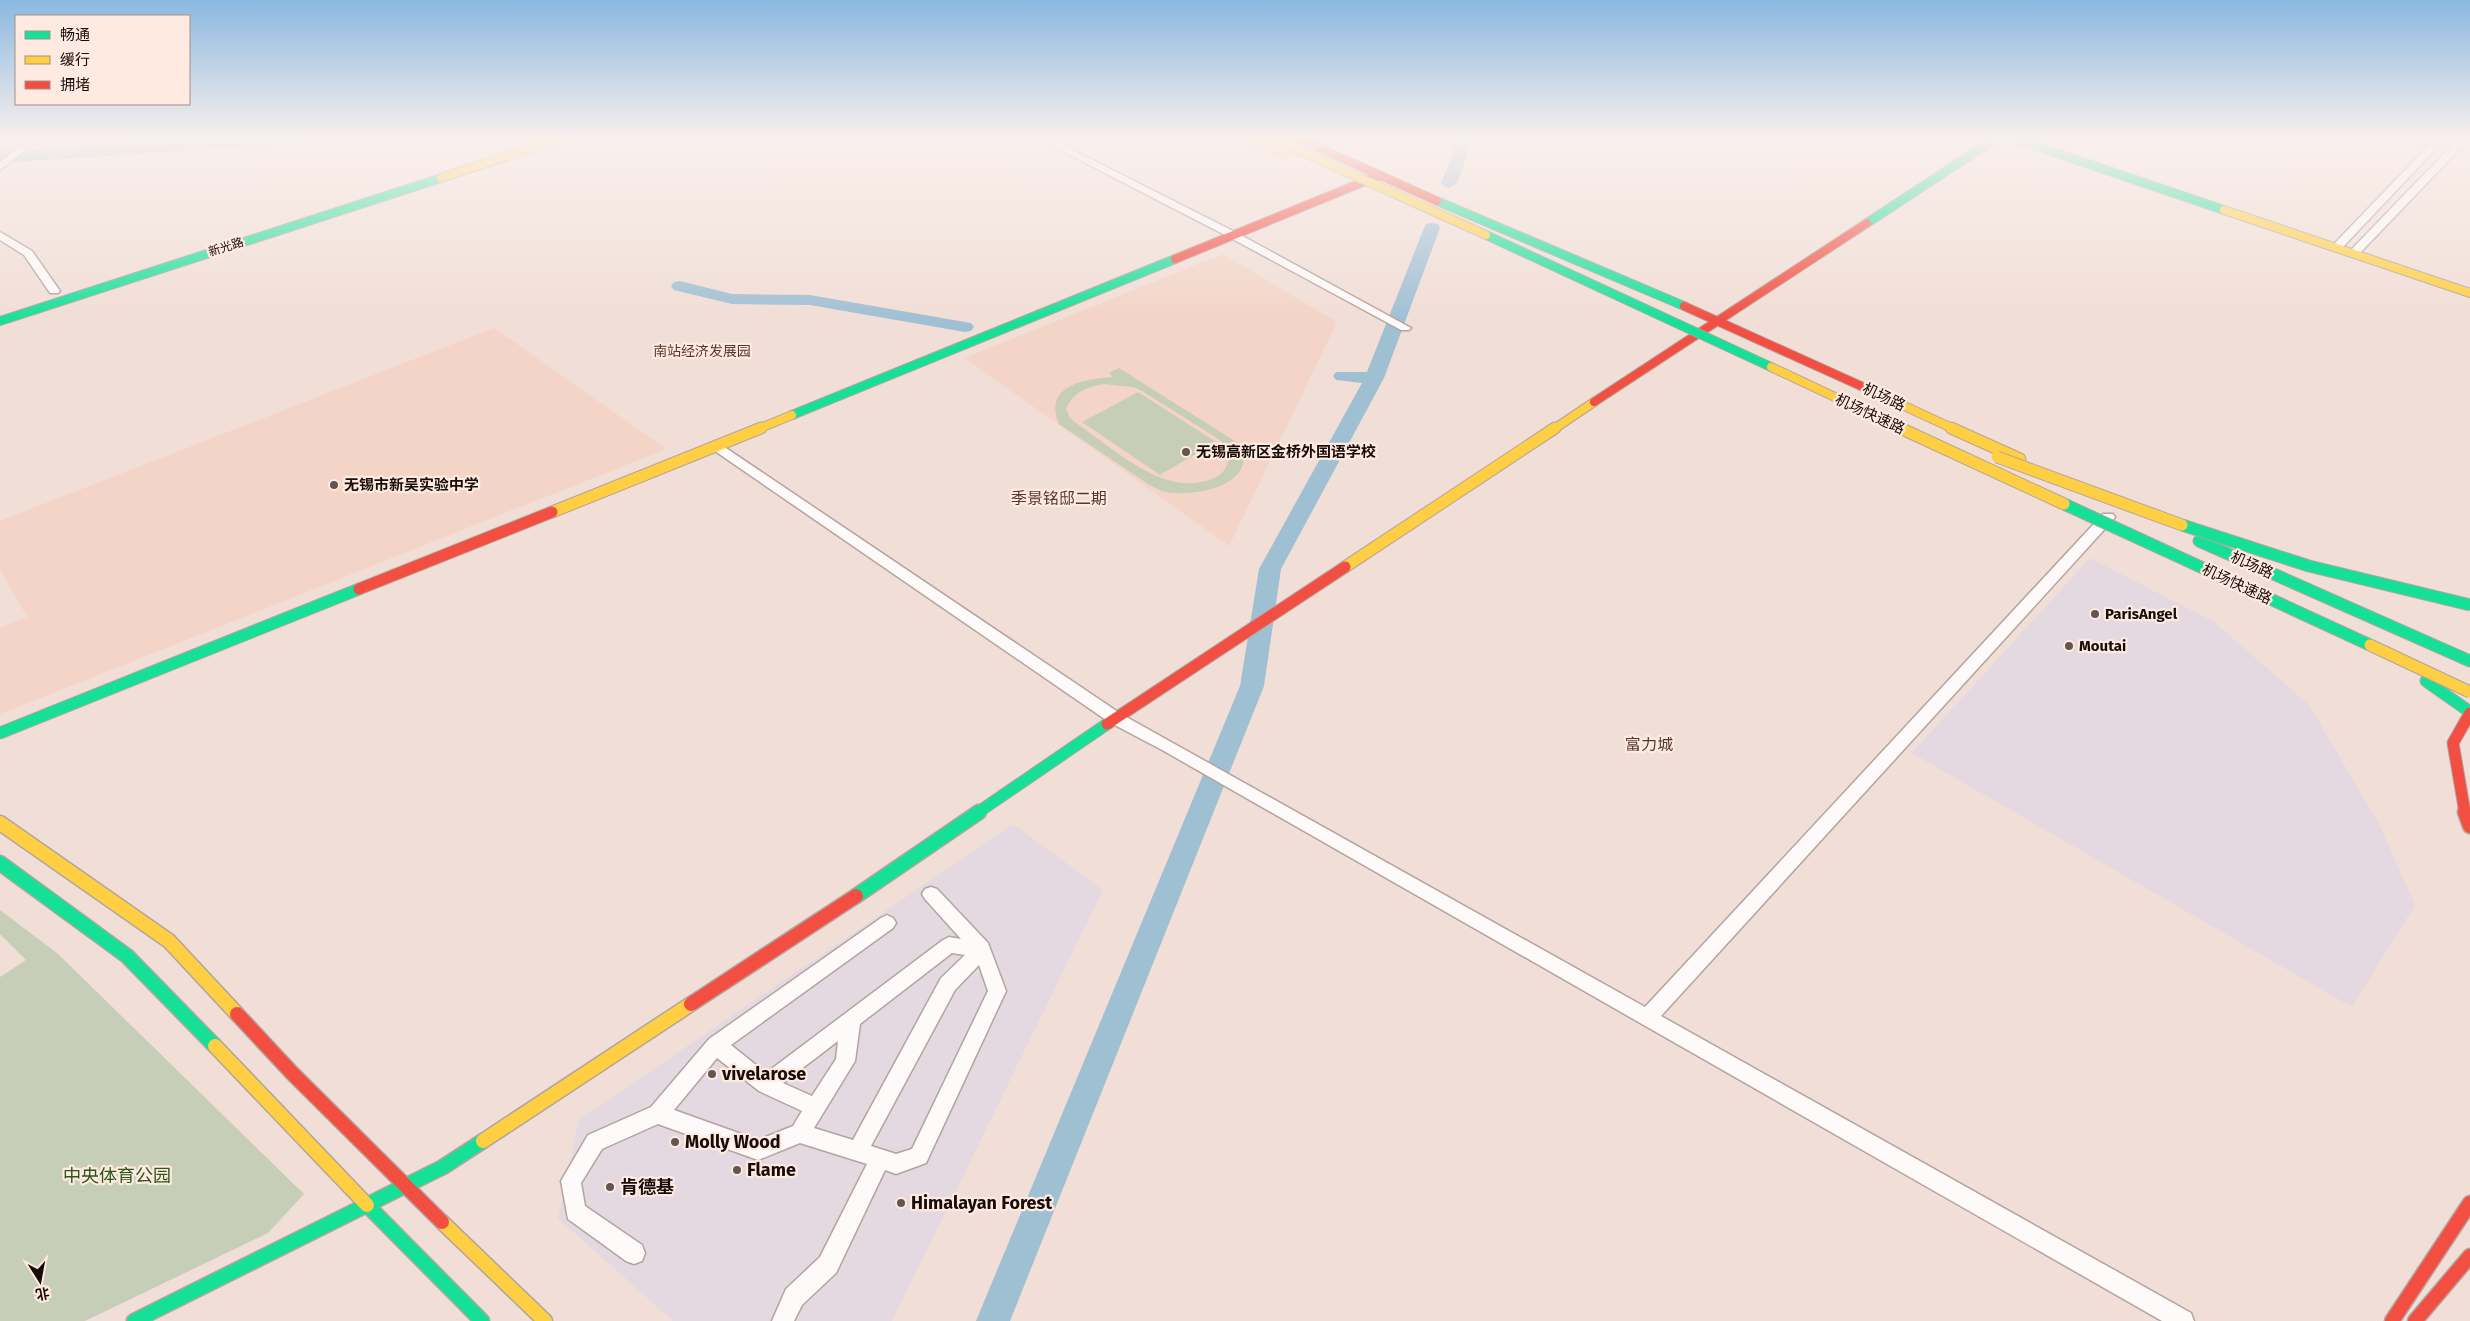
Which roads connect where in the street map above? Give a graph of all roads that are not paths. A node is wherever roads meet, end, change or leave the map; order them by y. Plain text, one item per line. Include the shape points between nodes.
1 (344, 199) edge
2 (375, 199) edge
3 (1161, 199) edge
4 (1321, 199) edge
5 (1393, 199) edge
6 (1401, 199) edge
7 (1425, 199) edge
8 (1431, 199) edge
9 (1903, 199) edge
10 (2193, 199) edge
11 (2384, 199) edge
12 (2406, 199) edge
13 (0, 235) edge
14 (1233, 235) junction
15 (2337, 247) junction
16 (2354, 253) junction
17 (102, 276) dead end
18 (59, 289) joint
19 (2470, 293) edge
20 (41, 295) dead end
21 (0, 320) edge
22 (1717, 320) junction
23 (1405, 328) dead end
24 (1693, 336) junction
25 (716, 446) junction
26 (1983, 452) junction
27 (2123, 511) junction
28 (2098, 526) junction
29 (2190, 546) dead end
30 (2470, 605) edge
31 (2470, 661) edge
32 (2470, 674) edge
33 (2426, 681) junction
34 (2470, 692) edge
35 (2470, 702) edge
36 (2470, 713) edge
37 (1115, 718) junction
38 (0, 733) edge
39 (0, 822) edge
40 (2470, 826) edge
41 (0, 863) edge
42 (930, 894) dead end
43 (887, 923) dead end
44 (982, 949) junction
45 (1647, 1018) junction
46 (851, 1020) junction
47 (716, 1045) junction
48 (766, 1085) junction
49 (816, 1108) junction
50 (658, 1114) junction
51 (800, 1133) junction
52 (857, 1152) junction
53 (880, 1159) junction
54 (405, 1187) junction
55 (2470, 1202) edge
56 (367, 1205) junction
57 (2464, 1245) dead end
58 (634, 1253) dead end
59 (2470, 1256) edge
60 (134, 1321) edge
61 (482, 1321) edge
62 (544, 1321) edge
63 (783, 1321) edge
64 (2183, 1321) edge
65 (2392, 1321) edge
66 (2406, 1321) edge
67 (2416, 1321) edge

1 - 17 main road, 新光路
2 - 21 main road, 新光路
3 - 14 street
4 - 14 main road
5 - 24 main road
6 - 34 main road, 机场快速路, bridge
7 - 26 main road, 机场快速路
8 - 22 main road, 机场路
9 - 22 main road
10 - 15 main road
11 - 15 street
12 - 16 street
13 - 18 street via 28,253
14 - 23 street
14 - 25 main road
15 - 16 main road
16 - 19 main road
18 - 20 main road
22 - 24 main road
22 - 27 main road, 机场路
24 - 28 main road
24 - 37 main road
25 - 37 street
25 - 38 main road
26 - 27 main road, 机场快速路, bridge
26 - 30 main road, bridge via 2272,555 2408,592
27 - 28 street
27 - 31 main road, 机场路
28 - 33 main road
28 - 45 street
29 - 32 main road, 机场快速路
33 - 35 main road
33 - 36 main road
36 - 40 main road via 2453,743 2462,804
37 - 45 street
37 - 54 main road via 887,876 444,1167
39 - 54 main road via 169,941 292,1073
41 - 56 main road via 127,956
42 - 44 street
43 - 47 street
44 - 46 street via 949,945
44 - 52 street via 948,984
44 - 53 street via 997,991 919,1156 896,1164
45 - 64 street
46 - 48 street
46 - 49 street via 845,1061
47 - 48 street
47 - 50 street
48 - 49 street
49 - 51 street
50 - 51 street via 758,1150
50 - 58 street via 595,1142 571,1180 575,1212
51 - 52 street
52 - 53 street
53 - 63 street via 828,1265 794,1297
54 - 56 main road
54 - 62 main road
55 - 65 main road
56 - 60 main road
56 - 61 main road
57 - 66 main road
59 - 67 main road

